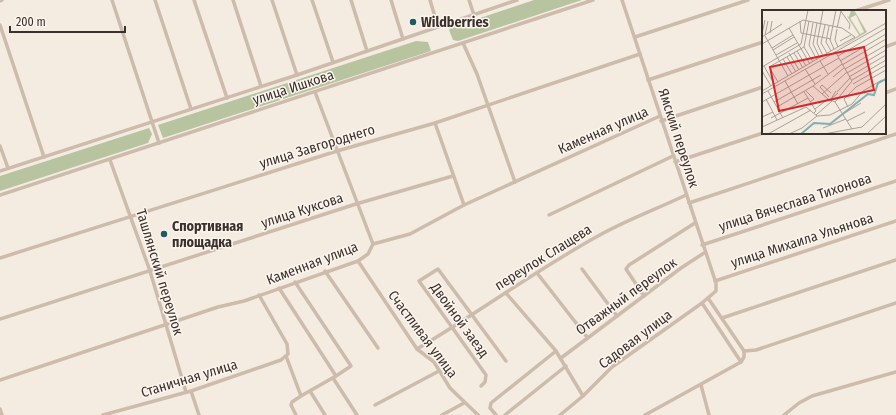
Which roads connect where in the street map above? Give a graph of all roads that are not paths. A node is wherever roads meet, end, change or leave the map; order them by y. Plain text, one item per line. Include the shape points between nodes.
1 (112, 0) edge
2 (155, 0) edge
3 (194, 0) edge
4 (233, 0) edge
5 (272, 0) edge
6 (312, 0) edge
7 (351, 0) edge
8 (390, 0) edge
9 (430, 0) edge
10 (469, 0) edge
11 (517, 0) edge
12 (593, 0) edge
13 (622, 0) edge
14 (748, 0) edge
15 (889, 0) edge
16 (508, 2) edge
17 (858, 10) edge
18 (474, 15) junction
19 (0, 25) edge
20 (438, 27) junction
21 (635, 37) junction
22 (403, 39) junction
23 (762, 42) edge
24 (462, 43) junction
25 (896, 43) edge
26 (886, 47) edge
27 (367, 51) junction
28 (640, 54) junction
29 (333, 62) junction
30 (297, 75) junction
31 (648, 80) junction
32 (261, 86) junction
33 (762, 87) edge
34 (896, 89) edge
35 (315, 92) junction
36 (886, 93) edge
37 (227, 98) junction
38 (489, 106) junction
39 (191, 109) junction
40 (660, 116) junction
41 (151, 121) junction
42 (661, 121) junction
43 (435, 123) junction
44 (762, 133) edge
45 (896, 134) edge
46 (159, 143) junction
47 (0, 146) edge
48 (337, 151) junction
49 (673, 156) junction
50 (44, 157) junction
51 (110, 160) junction
52 (675, 162) junction
53 (8, 168) junction
54 (0, 171) edge
55 (453, 176) junction
56 (896, 181) edge
57 (515, 182) junction
58 (0, 195) edge
59 (686, 195) junction
60 (689, 203) junction
61 (356, 204) junction
62 (464, 205) junction
63 (549, 214) dead end
64 (132, 216) junction
65 (896, 221) edge
66 (695, 223) junction
67 (373, 244) junction
68 (702, 245) junction
69 (704, 253) junction
70 (0, 258) edge
71 (896, 260) edge
72 (358, 261) junction
73 (582, 269) dead end
74 (150, 271) junction
75 (325, 271) junction
76 (536, 273) junction
77 (295, 282) junction
78 (715, 282) junction
79 (279, 288) junction
80 (506, 293) junction
81 (259, 295) junction
82 (644, 296) junction
83 (708, 298) junction
84 (702, 303) junction
85 (896, 303) edge
86 (472, 316) junction
87 (617, 316) junction
88 (722, 318) junction
89 (0, 319) edge
90 (165, 325) junction
91 (452, 328) junction
92 (587, 337) junction
93 (378, 348) dead end
94 (417, 348) junction
95 (556, 351) junction
96 (744, 351) junction
97 (286, 356) junction
98 (561, 358) junction
99 (506, 361) dead end
100 (741, 362) junction
101 (566, 366) junction
102 (439, 371) junction
103 (896, 372) edge
104 (334, 377) junction
105 (0, 380) edge
106 (481, 386) dead end
107 (701, 386) junction
108 (191, 391) junction
109 (310, 391) junction
110 (186, 392) junction
111 (301, 396) junction
112 (583, 396) junction
113 (464, 403) junction
114 (375, 405) dead end
115 (0, 409) edge
116 (2, 415) edge
117 (102, 415) edge
118 (199, 415) edge
119 (296, 415) edge
120 (325, 415) edge
121 (357, 415) edge
122 (442, 415) edge
123 (478, 415) edge
124 (496, 415) edge
125 (506, 415) edge
126 (560, 415) edge
127 (645, 415) edge
128 (709, 415) edge
129 (784, 415) edge

1 - 41 street
2 - 39 street
3 - 37 street
4 - 32 street
5 - 30 street
6 - 29 street
7 - 27 street
8 - 22 street
9 - 20 street
10 - 18 street
11 - 16 street, улица Ишкова
12 - 24 street, улица Ишкова
13 - 21 street, Ямский переулок
14 - 21 street
15 - 17 street
16 - 18 street, улица Ишкова
18 - 20 street, улица Ишкова
19 - 50 street
20 - 22 street, улица Ишкова
21 - 28 street, Ямский переулок
22 - 27 street, улица Ишкова
23 - 31 street
24 - 35 street, улица Ишкова
24 - 38 street
25 - 26 street
27 - 29 street, улица Ишкова
28 - 31 street, Ямский переулок
28 - 38 street, улица Завгороднего
29 - 30 street, улица Ишкова
30 - 32 street, улица Ишкова
31 - 40 street, Ямский переулок
32 - 37 street, улица Ишкова
33 - 42 street
34 - 36 street
35 - 46 street, улица Ишкова
35 - 48 street
37 - 39 street, улица Ишкова
38 - 43 street, улица Завгороднего
38 - 57 street
39 - 41 street, улица Ишкова
40 - 42 street, Ямский переулок
40 - 57 street, Каменная улица
41 - 46 street
41 - 50 street, улица Ишкова
42 - 49 street, Ямский переулок
43 - 48 street, улица Завгороднего
43 - 55 street
44 - 52 street
45 - 60 street
46 - 51 street, улица Ишкова
47 - 53 street
48 - 61 street
48 - 64 street, улица Завгороднего
49 - 52 street, Ямский переулок
49 - 63 street, переулок Слащева
50 - 53 street, улица Ишкова
51 - 58 street, улица Ишкова
51 - 64 street, Ташлянский переулок
52 - 59 street, Ямский переулок
53 - 54 street, улица Ишкова
55 - 61 street, улица Куксова
55 - 62 street
56 - 68 street, улица Вячеслава Тихонова
57 - 62 street, Каменная улица
59 - 60 street, Ямский переулок
59 - 76 street, переулок Слащева via 599,235
60 - 66 street, Ямский переулок
61 - 67 street
61 - 74 street, улица Куксова
62 - 67 street, Каменная улица via 410,234
64 - 70 street, улица Завгороднего
64 - 74 street, Ташлянский переулок
65 - 78 street, улица Михаила Ульянова
66 - 68 street, Ямский переулок
66 - 82 street via 626,269
67 - 72 street, Каменная улица via 368,254
68 - 69 street, Ямский переулок
69 - 78 street, Ямский переулок
69 - 82 street, Отважный переулок
71 - 88 street
72 - 75 street, Каменная улица
72 - 94 street, Счастливая улица
73 - 87 street
74 - 89 street, улица Куксова
74 - 90 street, Ташлянский переулок
75 - 77 street, Каменная улица
75 - 93 street
76 - 80 street, переулок Слащева
76 - 92 street
77 - 79 street, Каменная улица
77 - 104 street via 351,366
78 - 83 street, Садовая улица via 716,291
79 - 81 street, Каменная улица
79 - 104 street
80 - 86 street, переулок Слащева
80 - 95 street
81 - 90 street, Каменная улица
81 - 97 street via 287,344
82 - 87 street, Отважный переулок
83 - 84 street, Садовая улица
83 - 88 street
84 - 100 street
84 - 112 street, Садовая улица via 612,367
85 - 96 street via 756,350
86 - 91 street, переулок Слащева
86 - 91 street, Двойной заезд via 438,269 418,281
86 - 99 street, Двойной заезд
87 - 92 street, Отважный переулок
88 - 96 street
90 - 105 street, Каменная улица
90 - 110 street, Ташлянский переулок
91 - 94 street, переулок Слащева
91 - 106 street, Двойной заезд via 486,375
92 - 98 street, Отважный переулок
94 - 102 street, Счастливая улица via 434,362
95 - 98 street
95 - 124 street via 491,403 490,408
96 - 100 street
97 - 108 street, Станичная улица via 281,360
97 - 111 street
98 - 101 street
100 - 107 street
101 - 112 street
101 - 125 street
102 - 113 street, Счастливая улица
102 - 114 street
103 - 129 street via 812,396
104 - 109 street
104 - 121 street
107 - 127 street
107 - 128 street
108 - 110 street, Станичная улица
108 - 118 street
109 - 111 street
109 - 120 street
110 - 117 street, Станичная улица
111 - 119 street via 291,405
112 - 126 street, Садовая улица
113 - 122 street
113 - 123 street, Счастливая улица
115 - 116 street

